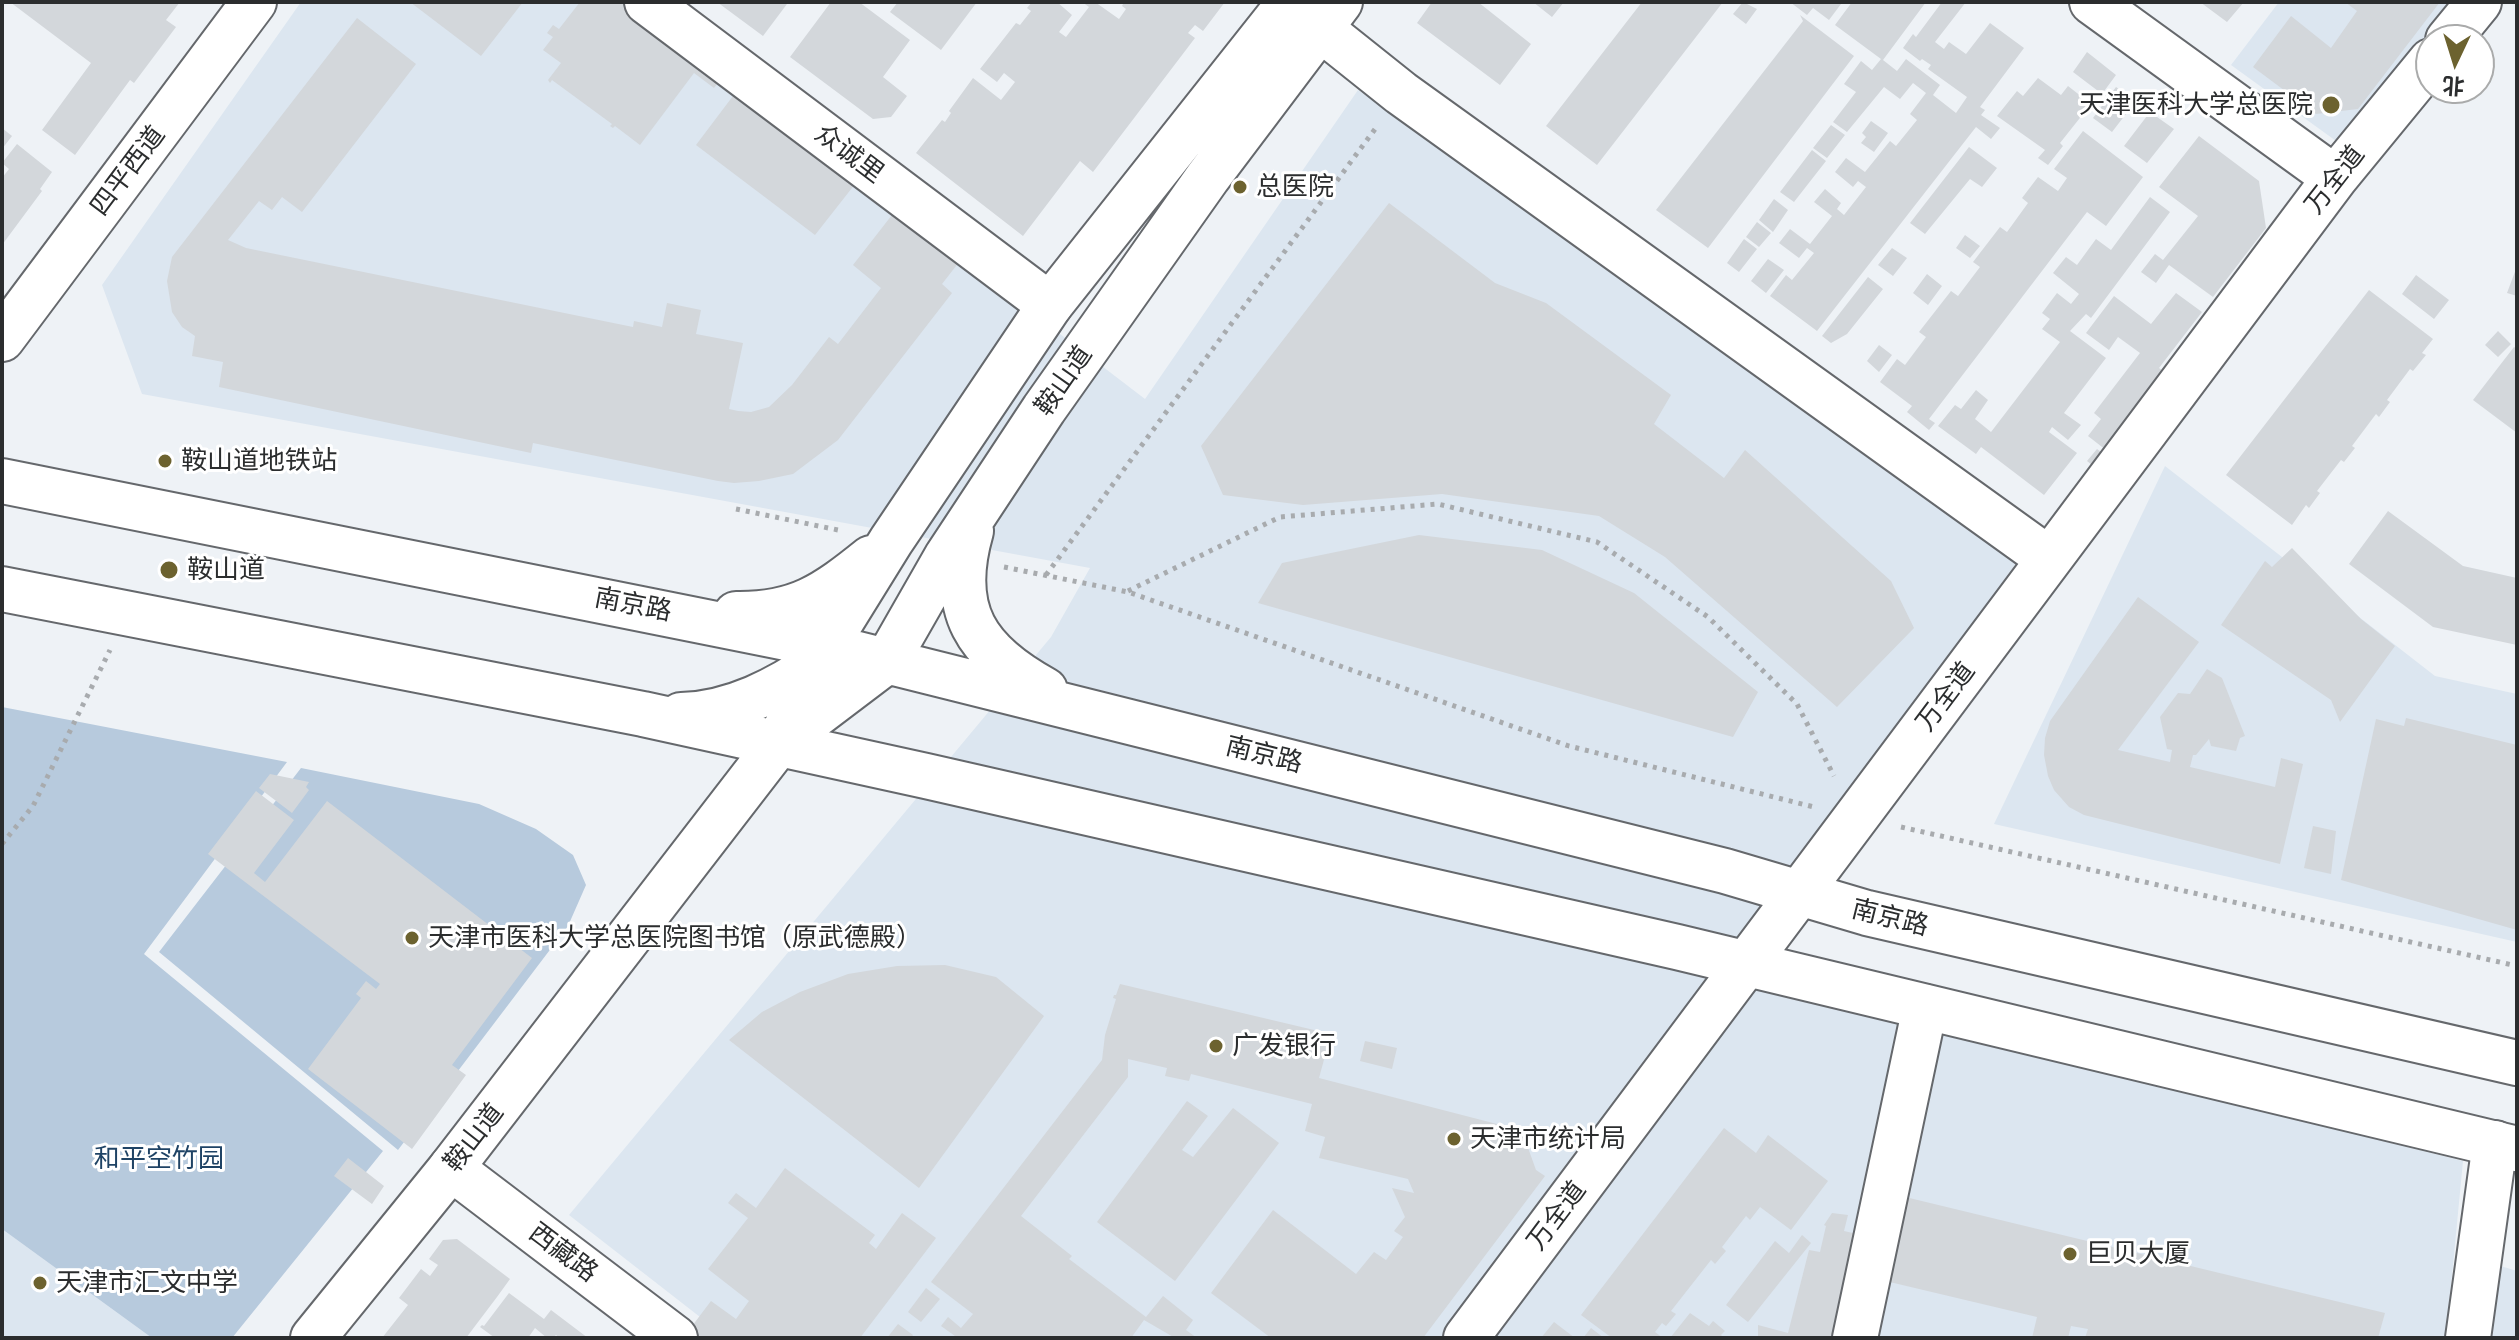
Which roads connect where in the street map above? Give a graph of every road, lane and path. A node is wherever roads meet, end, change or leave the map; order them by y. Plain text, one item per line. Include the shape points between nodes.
1 (254, 2) edge
2 (647, 2) edge
3 (2092, 2) edge
4 (2479, 2) edge
5 (1310, 9) edge
6 (2461, 24) edge
7 (2415, 80) edge
8 (1401, 93) junction
9 (2335, 178) junction
10 (1050, 305) junction
11 (2, 339) edge
12 (2, 481) edge
13 (979, 505) junction
14 (736, 509) dead end
15 (891, 541) junction
16 (965, 559) junction
17 (2049, 559) junction
18 (1046, 575) junction
19 (2, 589) edge
20 (1128, 592) junction
21 (643, 608) junction
22 (128, 614) junction
23 (827, 652) junction
24 (887, 661) junction
25 (1086, 710) junction
26 (643, 714) junction
27 (778, 744) junction
28 (1855, 818) junction
29 (2, 844) edge
30 (1799, 893) junction
31 (1746, 964) junction
32 (2517, 966) edge
33 (1925, 1007) junction
34 (2517, 1063) edge
35 (2506, 1146) edge
36 (451, 1168) junction
37 (313, 1338) edge
38 (675, 1338) edge
39 (1466, 1338) edge
40 (1855, 1338) edge
41 (2468, 1338) edge

1 - 11 main road, 四平西道
2 - 10 main road, 众诚里
3 - 9 main road
4 - 6 main road
5 - 8 main road
5 - 10 main road, 鞍山道
5 - 13 main road, 鞍山道 via 1208,177
7 - 9 main road, 万全道
8 - 17 main road
8 - 18 path
9 - 17 main road, 万全道
10 - 15 main road, 鞍山道
12 - 21 main road, 南京路
13 - 16 main road
13 - 23 main road via 904,589
13 - 24 main road, 鞍山道
14 - 15 path
15 - 21 main road via 798,607 766,614
15 - 23 main road, 鞍山道
16 - 18 path
16 - 25 main road via 966,609 989,651
17 - 28 main road, 万全道
18 - 20 path
19 - 22 main road
20 - 28 path via 1569,746
20 - 28 path via 1280,517 1438,504 1597,542 1708,617 1797,704
21 - 23 main road, 南京路
22 - 26 main road
22 - 29 path via 33,806
23 - 24 main road, 南京路
23 - 26 main road via 737,705 689,714
23 - 27 main road, 鞍山道
24 - 25 main road, 南京路
24 - 27 main road, 鞍山道
25 - 30 main road, 南京路
26 - 27 main road
27 - 31 main road
27 - 36 main road, 鞍山道
28 - 30 main road, 万全道
28 - 32 path
30 - 31 main road, 万全道
30 - 34 main road, 南京路
31 - 33 main road
31 - 39 main road, 万全道
33 - 35 main road
33 - 40 main road
35 - 41 main road
36 - 37 main road, 鞍山道
36 - 38 main road, 西藏路

